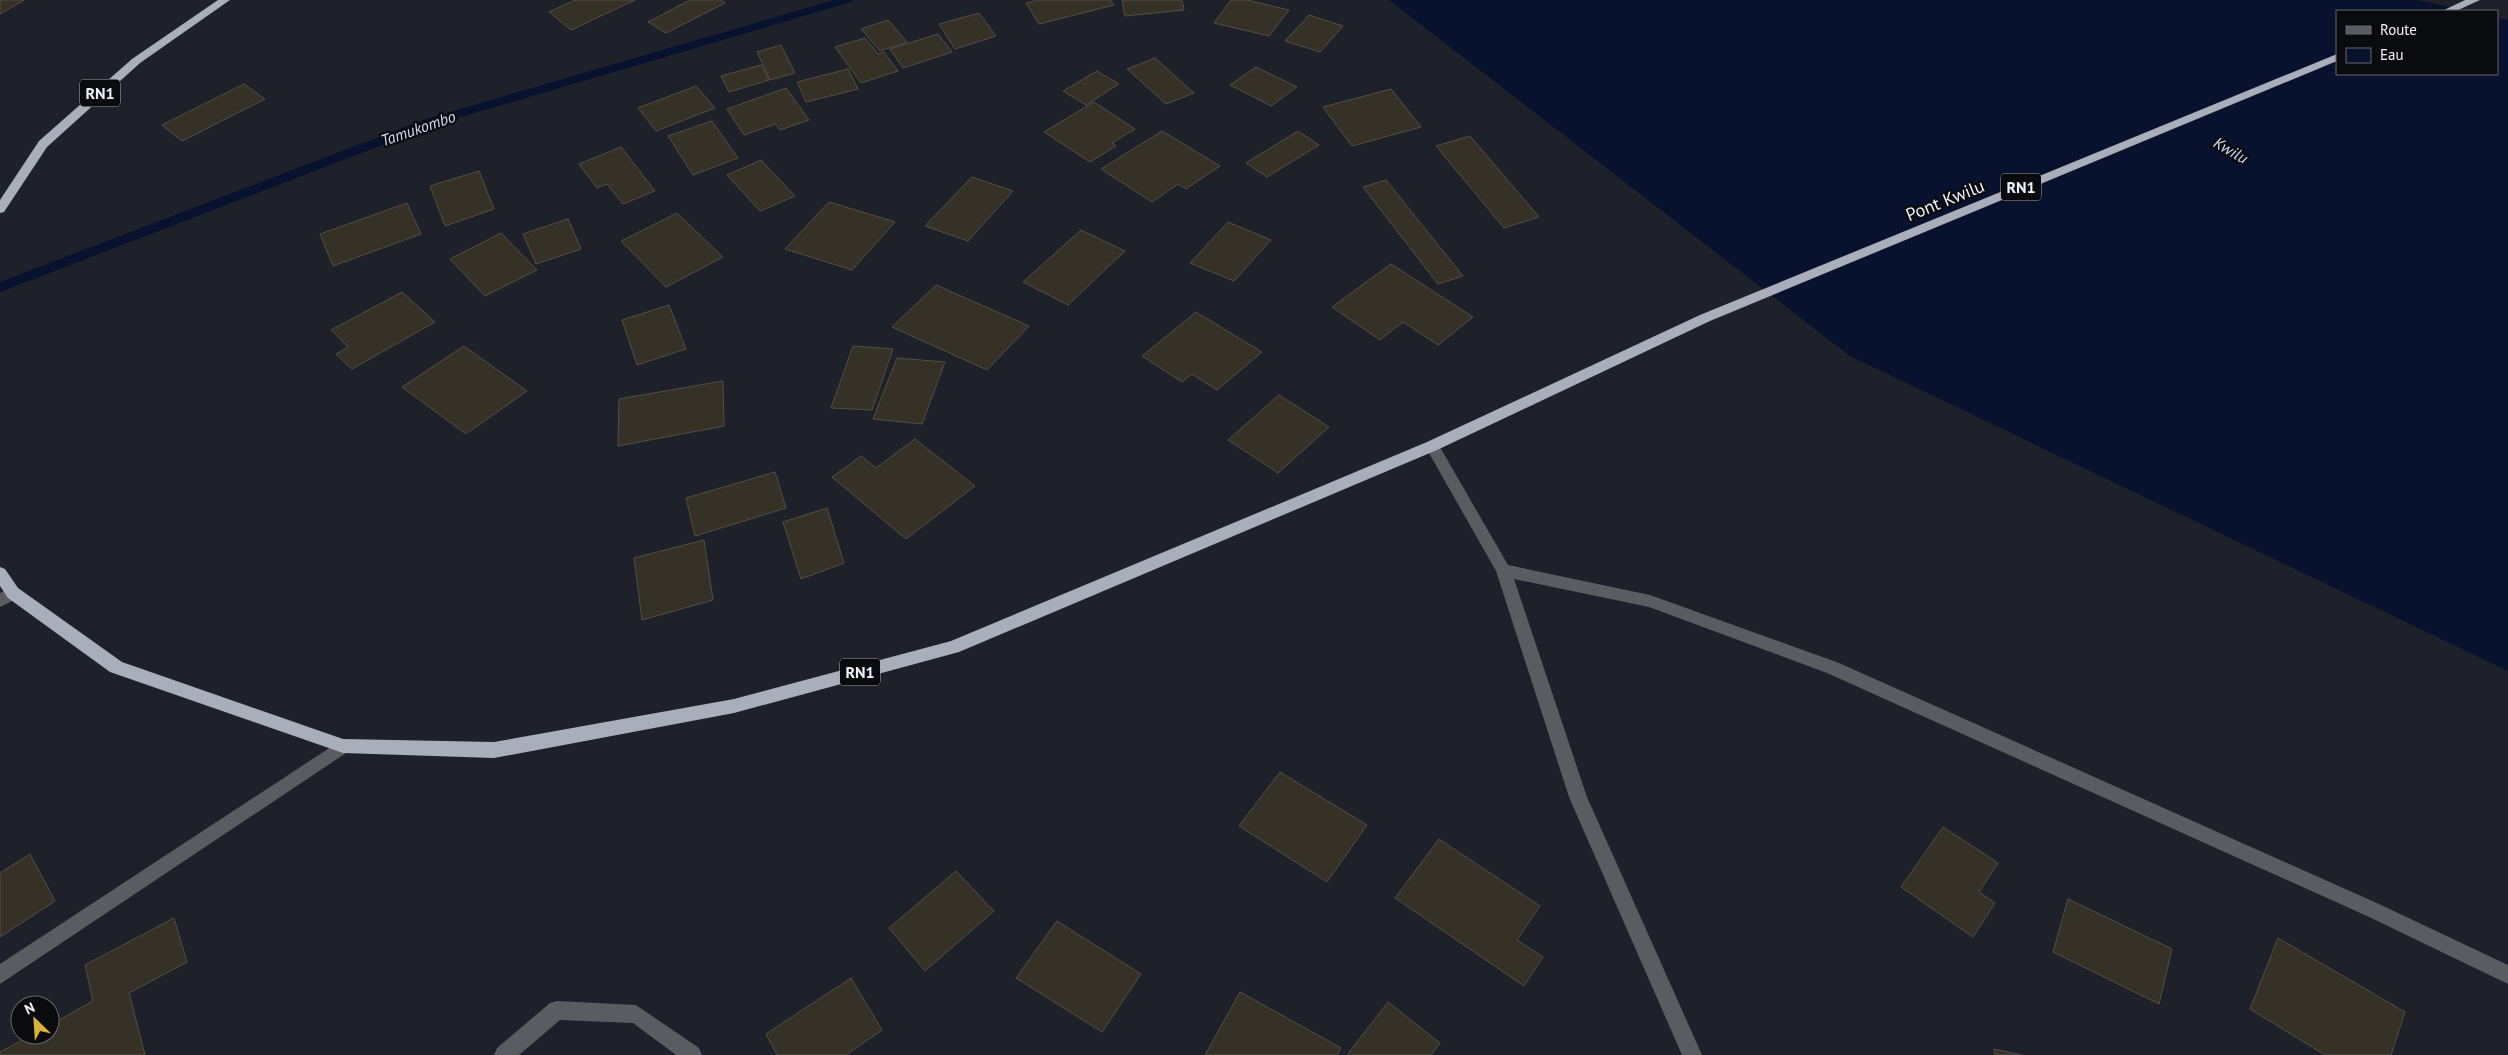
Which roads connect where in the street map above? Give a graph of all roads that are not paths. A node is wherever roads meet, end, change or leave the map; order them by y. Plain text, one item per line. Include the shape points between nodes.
1 (224, 0) edge
2 (2475, 0) edge
3 (2450, 10) edge
4 (2336, 57) edge
5 (0, 210) edge
6 (1432, 446) junction
7 (1503, 570) junction
8 (0, 573) edge
9 (6, 597) edge
10 (343, 746) junction
11 (0, 975) edge
12 (2508, 976) edge
13 (504, 1055) edge
14 (692, 1055) edge
15 (1692, 1055) edge

1 - 5 highway, RN1 via 136,61 43,144
2 - 3 highway
4 - 6 highway, Pont Kwilu / RN1 via 1705,318
6 - 7 street
6 - 10 highway, RN1 via 943,650 734,706 494,750
7 - 12 street via 1650,601 1833,668 2373,910
7 - 15 street via 1578,797
8 - 9 highway, RN1
9 - 10 highway, RN1 via 116,666
10 - 11 street
13 - 14 street via 557,1010 636,1014

